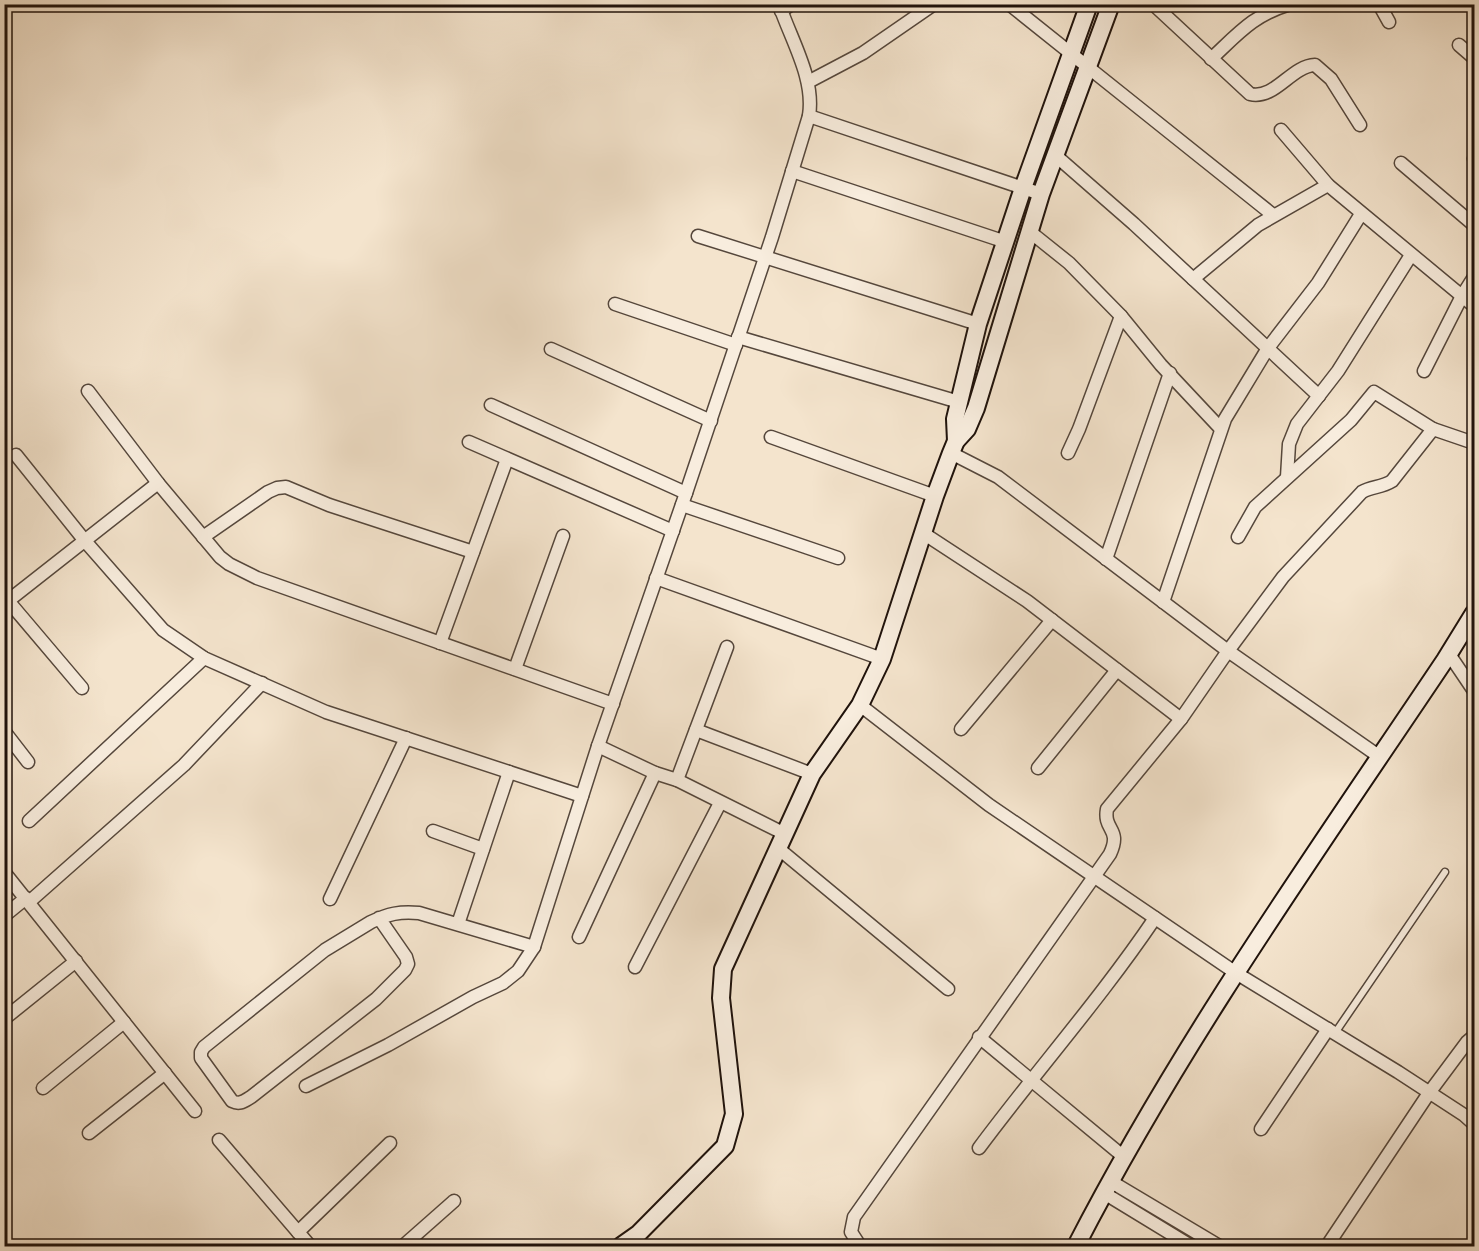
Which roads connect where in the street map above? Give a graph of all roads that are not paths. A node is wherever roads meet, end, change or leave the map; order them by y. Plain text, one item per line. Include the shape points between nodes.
1 (1009, 4) edge
2 (1089, 4) edge
3 (1111, 4) edge
4 (1153, 4) edge
5 (1290, 4) edge
6 (1379, 4) edge
7 (931, 5) edge
8 (784, 7) edge
9 (1268, 7) edge
10 (1389, 22) dead end
11 (1459, 45) dead end
12 (1071, 54) junction
13 (1474, 58) edge
14 (1211, 59) junction
15 (1089, 66) junction
16 (808, 82) junction
17 (809, 116) junction
18 (1360, 125) dead end
19 (1281, 130) dead end
20 (1055, 155) junction
21 (1401, 163) dead end
22 (792, 171) junction
23 (1328, 185) junction
24 (1023, 188) junction
25 (1041, 195) junction
26 (1361, 214) junction
27 (1273, 215) junction
28 (1474, 225) edge
29 (1029, 231) junction
30 (698, 236) dead end
31 (1006, 242) junction
32 (1411, 255) junction
33 (765, 258) junction
34 (1474, 277) edge
35 (1193, 279) junction
36 (1462, 296) junction
37 (615, 304) dead end
38 (1474, 306) edge
39 (1121, 316) junction
40 (978, 324) junction
41 (737, 341) junction
42 (1268, 348) junction
43 (551, 349) dead end
44 (1424, 371) dead end
45 (1170, 373) junction
46 (88, 391) dead end
47 (1319, 396) junction
48 (959, 402) junction
49 (490, 405) dead end
50 (711, 420) junction
51 (1221, 429) junction
52 (1433, 429) junction
53 (771, 437) dead end
54 (469, 442) dead end
55 (1474, 444) edge
56 (953, 447) junction
57 (1068, 453) dead end
58 (16, 455) dead end
59 (507, 459) junction
60 (1287, 477) junction
61 (158, 483) junction
62 (686, 493) junction
63 (935, 496) junction
64 (682, 506) junction
65 (673, 531) junction
66 (923, 533) junction
67 (563, 536) dead end
68 (203, 537) junction
69 (1238, 537) dead end
70 (85, 541) junction
71 (473, 552) junction
72 (838, 558) dead end
73 (1106, 558) junction
74 (656, 578) junction
75 (6, 600) edge
76 (1164, 602) junction
77 (1474, 613) edge
78 (1052, 620) junction
79 (440, 643) junction
80 (727, 647) dead end
81 (1228, 651) junction
82 (1449, 654) junction
83 (204, 658) junction
84 (882, 658) junction
85 (515, 669) junction
86 (1117, 670) junction
87 (262, 683) junction
88 (82, 688) dead end
89 (1474, 692) edge
90 (613, 704) junction
91 (860, 705) junction
92 (1181, 719) junction
93 (962, 729) dead end
94 (696, 730) junction
95 (4, 731) edge
96 (406, 738) junction
97 (598, 746) junction
98 (1380, 757) junction
99 (27, 762) dead end
100 (1038, 768) dead end
101 (509, 772) junction
102 (655, 773) junction
103 (812, 774) junction
104 (677, 780) junction
105 (582, 796) junction
106 (720, 803) junction
107 (28, 821) dead end
108 (433, 831) dead end
109 (782, 841) junction
110 (483, 849) junction
111 (4, 872) edge
112 (1445, 872) dead end
113 (1093, 876) junction
114 (330, 899) dead end
115 (28, 900) junction
116 (4, 916) edge
117 (379, 918) junction
118 (1155, 918) junction
119 (458, 924) junction
120 (579, 937) dead end
121 (534, 947) junction
122 (76, 961) junction
123 (635, 967) dead end
124 (1236, 973) junction
125 (948, 988) dead end
126 (4, 1019) edge
127 (124, 1022) junction
128 (1331, 1031) junction
129 (1474, 1036) edge
130 (980, 1037) junction
131 (165, 1073) junction
132 (1031, 1080) junction
133 (306, 1086) dead end
134 (44, 1088) dead end
135 (1429, 1093) junction
136 (195, 1111) dead end
137 (1474, 1124) edge
138 (1261, 1129) dead end
139 (89, 1133) dead end
140 (219, 1140) dead end
141 (390, 1143) dead end
142 (980, 1148) dead end
143 (1124, 1157) junction
144 (1107, 1187) junction
145 (454, 1201) dead end
146 (298, 1232) junction
147 (1212, 1245) edge
148 (310, 1246) edge
149 (403, 1246) edge
150 (621, 1246) edge
151 (860, 1246) edge
152 (1076, 1246) edge
153 (1191, 1246) edge
154 (1327, 1246) edge

1 - 12 street
2 - 12 street
3 - 15 street
4 - 14 street
5 - 9 street
6 - 10 street
7 - 16 street via 863,53
8 - 16 street
9 - 14 street
11 - 13 street
12 - 15 street
12 - 24 street
14 - 18 street via 1244,90 1258,96 1315,65 1331,79
15 - 20 street
15 - 27 street
16 - 17 street
17 - 22 street
17 - 24 street
19 - 23 street
20 - 25 street
20 - 35 street
21 - 28 street
22 - 31 street
22 - 33 street
23 - 26 street
23 - 27 street
24 - 25 street
24 - 31 street
25 - 29 street
26 - 32 street
26 - 42 street via 1318,283
27 - 35 street
29 - 39 street via 1069,263
29 - 56 street via 976,408
30 - 33 street
31 - 40 street
32 - 36 street
32 - 47 street
33 - 40 street
33 - 41 street
34 - 36 street
35 - 42 street
36 - 38 street
36 - 44 street
37 - 41 street
39 - 45 street
39 - 57 street
40 - 48 street
41 - 48 street
41 - 50 street
42 - 47 street
42 - 51 street
43 - 50 street
45 - 51 street
45 - 73 street
46 - 61 street
47 - 60 street via 1297,424 1289,444
48 - 56 street
49 - 62 street
50 - 62 street
51 - 76 street
52 - 55 street
52 - 60 street via 1374,392 1351,420
52 - 81 street via 1392,481 1366,490 1343,510 1283,577
53 - 63 street
54 - 59 street
56 - 63 street
56 - 73 street
58 - 70 street
59 - 65 street
59 - 71 street
60 - 69 street via 1255,507
61 - 68 street
61 - 70 street
62 - 64 street
63 - 66 street
64 - 65 street
64 - 72 street
65 - 74 street
66 - 78 street
66 - 84 street
67 - 85 street
68 - 71 street via 268,492 286,487
68 - 79 street via 229,564 257,578
70 - 75 street
70 - 83 street via 163,630
71 - 79 street
73 - 76 street
74 - 84 street
74 - 90 street
75 - 88 street
76 - 81 street
77 - 82 street
78 - 86 street
78 - 93 street
79 - 85 street
80 - 94 street
81 - 92 street
81 - 98 street
82 - 89 street
82 - 98 street
83 - 87 street
83 - 107 street
84 - 91 street
85 - 90 street
86 - 92 street
86 - 100 street
87 - 96 street via 326,712
87 - 115 street via 184,765
90 - 97 street
91 - 103 street
91 - 113 street via 989,805
92 - 113 street via 1107,809 1105,817 1115,843
94 - 103 street
94 - 104 street
95 - 99 street
96 - 101 street
96 - 114 street
97 - 102 street
97 - 105 street
98 - 124 street
101 - 105 street
101 - 110 street
102 - 104 street
102 - 120 street
103 - 109 street
104 - 106 street
105 - 121 street
106 - 109 street
106 - 123 street
108 - 110 street
109 - 125 street
109 - 150 street via 723,969 721,998 734,1114 725,1146 638,1234
110 - 119 street
111 - 115 street
112 - 128 lane
113 - 118 street
113 - 130 street
115 - 116 street
115 - 122 street
117 - 117 street via 325,950 204,1047 201,1058 232,1101 237,1104 251,1097 376,999 405,970 406,957
117 - 119 street via 391,913 419,913
118 - 124 street
118 - 132 street via 1125,963
119 - 121 street
121 - 133 street via 518,971 503,983
122 - 126 street
122 - 127 street
124 - 128 street
124 - 143 street
127 - 131 street
127 - 134 street
128 - 135 street
128 - 138 street
129 - 135 street
130 - 132 street
130 - 151 street via 854,1217 851,1232
131 - 136 street
131 - 139 street
132 - 142 street
132 - 143 street
135 - 137 street
135 - 154 street
140 - 146 street
141 - 146 street
143 - 144 street
144 - 147 street
144 - 152 street
144 - 153 street
145 - 149 street
146 - 148 street

